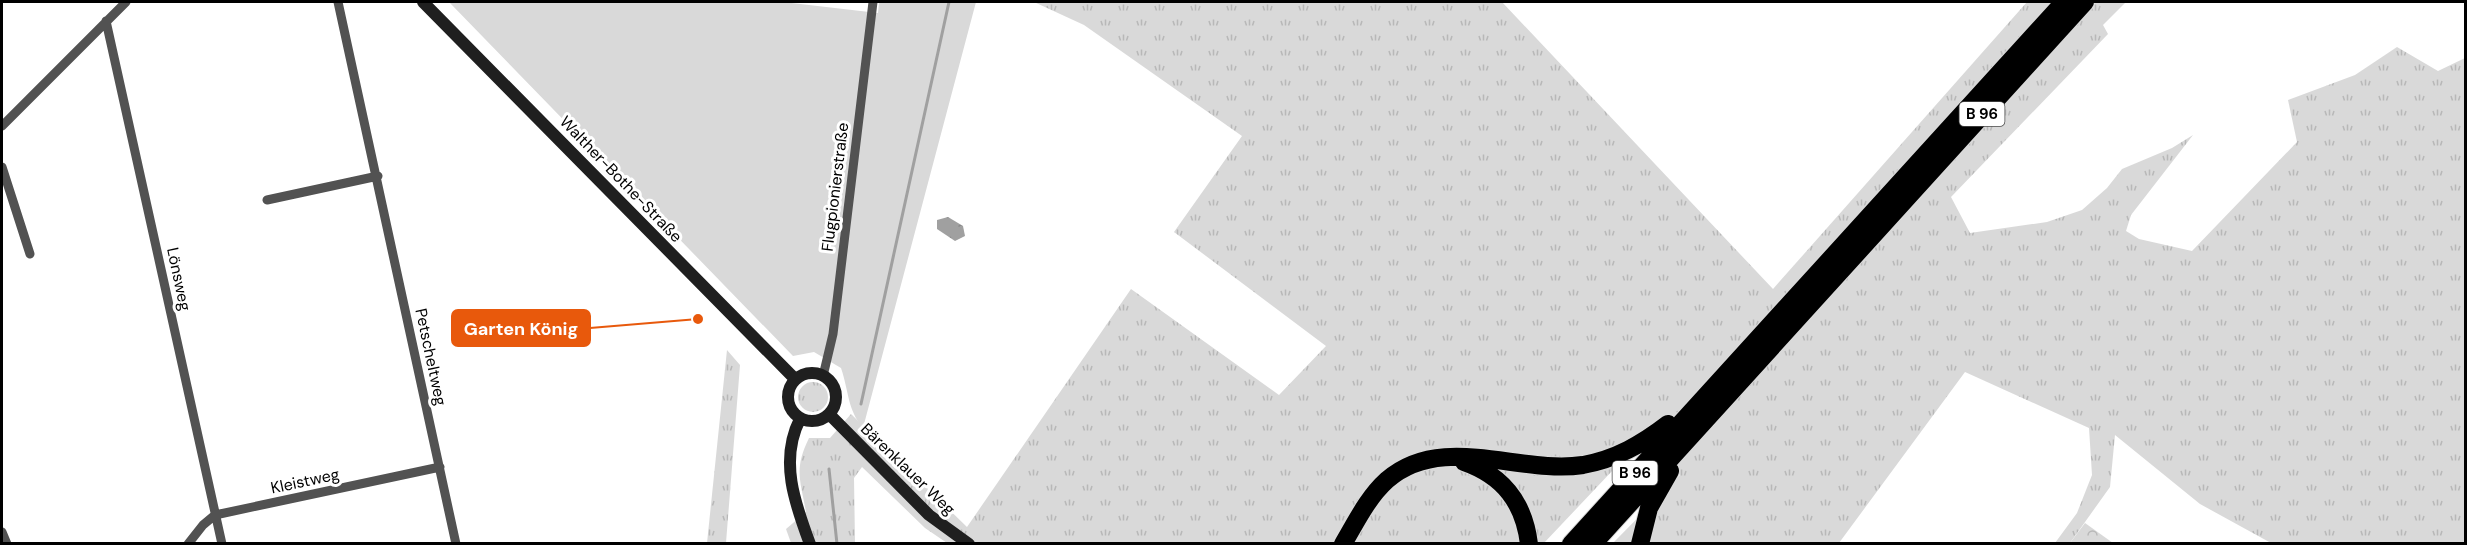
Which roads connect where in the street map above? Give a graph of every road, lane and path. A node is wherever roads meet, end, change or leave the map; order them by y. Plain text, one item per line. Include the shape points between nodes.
1 (126, 2) edge
2 (338, 2) edge
3 (423, 2) edge
4 (873, 2) edge
5 (2064, 2) edge
6 (2085, 2) edge
7 (106, 21) junction
8 (2, 126) edge
9 (2, 167) edge
10 (378, 176) junction
11 (267, 200) dead end
12 (30, 254) dead end
13 (823, 375) junction
14 (795, 379) junction
15 (1699, 402) junction
16 (829, 414) junction
17 (800, 419) junction
18 (1696, 430) junction
19 (1454, 458) junction
20 (440, 467) junction
21 (215, 515) junction
22 (2, 532) edge
23 (7, 543) edge
24 (188, 543) edge
25 (222, 543) edge
26 (456, 543) edge
27 (810, 543) edge
28 (969, 543) edge
29 (1343, 543) edge
30 (1529, 543) edge
31 (1570, 543) edge
32 (1593, 543) edge
33 (1640, 543) edge

1 - 7 street
2 - 10 street, Petscheltweg
3 - 14 street, Walther-Bothe-Straße
4 - 13 street, Flugpionierstraße via 833,334
5 - 15 highway, B 96
6 - 18 highway, B 96
7 - 8 street
7 - 21 street, Lönsweg
9 - 12 street
10 - 11 street
10 - 20 street, Petscheltweg
13 - 14 street via 806,373
13 - 16 street via 836,393
14 - 17 street via 788,390 788,401
15 - 19 highway via 1647,439 1605,460 1557,467
15 - 31 highway, B 96
16 - 17 street via 816,421
16 - 28 street, Bärenklauer Weg via 929,515
17 - 27 street via 789,463 797,509
18 - 32 highway, B 96
18 - 33 highway via 1648,508
19 - 29 highway via 1427,460 1387,480 1369,500
19 - 30 highway via 1475,465 1508,488 1520,505
20 - 21 street, Kleistweg
20 - 26 street, Petscheltweg
21 - 24 street
21 - 25 street, Lönsweg
22 - 23 street

